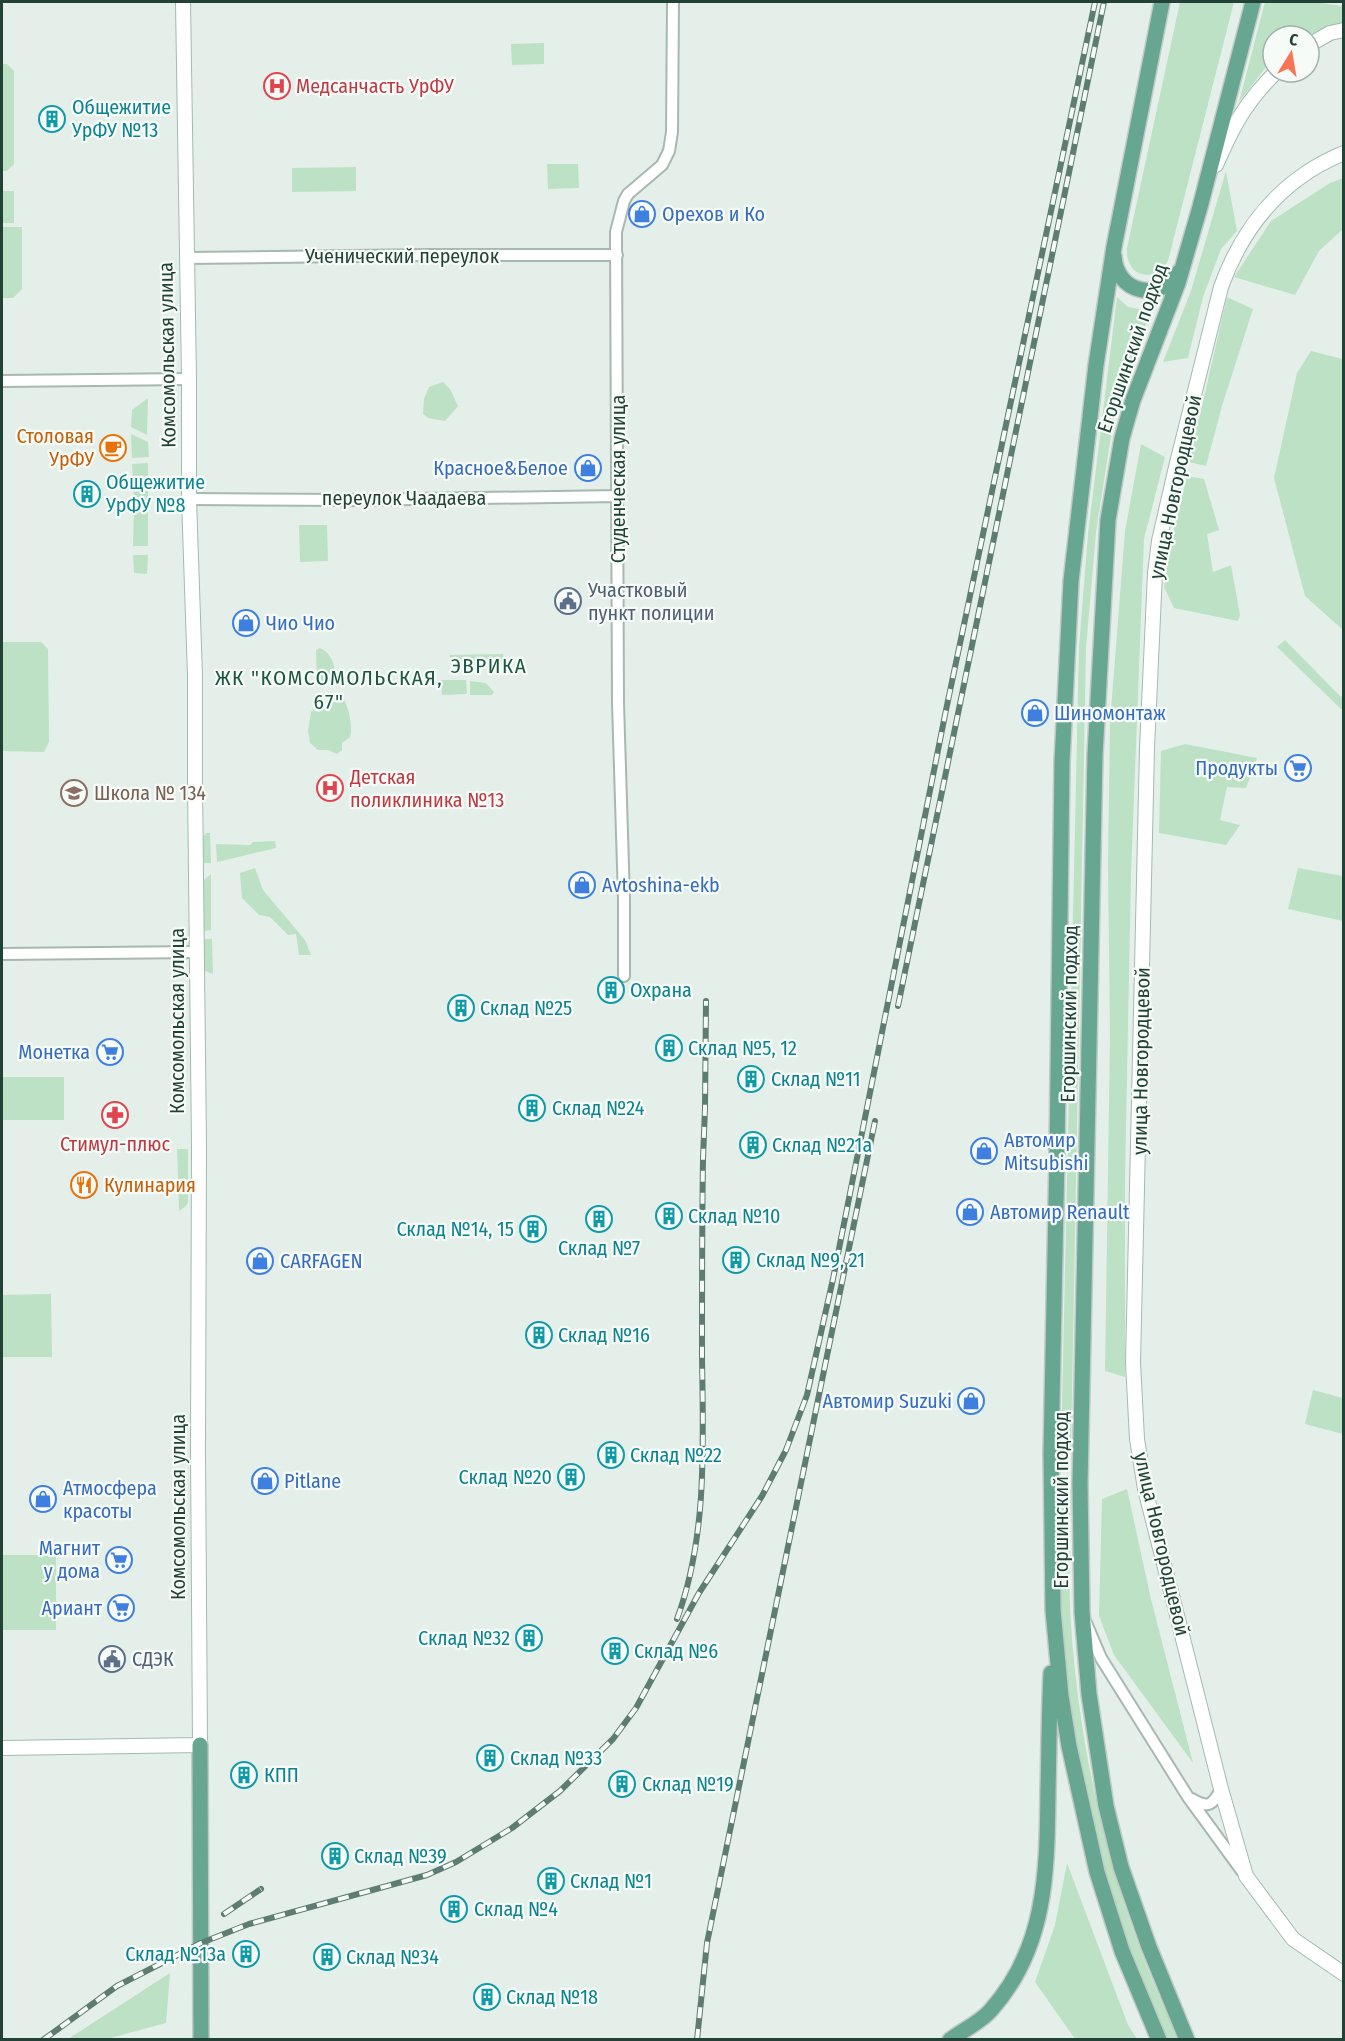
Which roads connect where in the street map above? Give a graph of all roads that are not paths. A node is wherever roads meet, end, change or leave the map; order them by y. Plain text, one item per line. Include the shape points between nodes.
1 (183, 2) edge
2 (673, 2) edge
3 (1162, 2) edge
4 (1253, 2) edge
5 (1344, 30) edge
6 (1321, 38) edge
7 (1265, 84) edge
8 (1344, 153) edge
9 (1200, 207) junction
10 (1114, 247) junction
11 (617, 255) junction
12 (186, 258) junction
13 (1184, 262) junction
14 (189, 379) junction
15 (2, 381) edge
16 (618, 496) junction
17 (189, 499) junction
18 (198, 952) junction
19 (2, 954) edge
20 (624, 976) dead end
21 (1053, 1610) junction
22 (1082, 1612) junction
23 (200, 1745) junction
24 (2, 1748) edge
25 (1221, 1789) junction
26 (1188, 1797) junction
27 (1246, 1876) junction
28 (1344, 1974) edge
29 (1185, 2036) edge
30 (1158, 2038) edge
31 (201, 2040) edge
32 (950, 2040) edge

1 - 12 street, Комсомольская улица
2 - 11 street, Студенческая улица via 669,151 662,165 624,201 616,232
3 - 10 main road, Егоршинский подход
4 - 9 main road, Егоршинский подход
5 - 6 street
7 - 9 street via 1232,128
8 - 25 street, улица Новгородцевой via 1312,170 1274,198 1230,262 1176,467 1159,541 1154,584 1134,1391 1145,1489
9 - 13 main road, Егоршинский подход
10 - 13 main road via 1114,262 1121,276 1142,290 1170,284
10 - 21 main road, Егоршинский подход via 1076,531 1064,697 1051,1453
11 - 12 street, Ученический переулок
11 - 16 street, Студенческая улица
12 - 14 street, Комсомольская улица
13 - 22 main road, Егоршинский подход via 1133,400 1122,438 1108,520 1093,812 1080,1484
14 - 15 street
14 - 17 street, Комсомольская улица
16 - 17 street, переулок Чаадаева
16 - 20 street, Студенческая улица
17 - 18 street, Комсомольская улица
18 - 19 street
18 - 23 street, Комсомольская улица
21 - 30 main road, Егоршинский подход via 1069,1746 1094,1862 1122,1951
21 - 32 main road via 1047,1852 1038,1921 1022,1964 1006,1992 989,2013
22 - 26 street via 1101,1658
22 - 29 main road, Егоршинский подход via 1089,1694 1106,1806 1121,1867
23 - 24 street
23 - 31 main road, Комсомольская улица
25 - 26 street via 1209,1805
25 - 27 street, улица Новгородцевой
26 - 27 street
27 - 28 street, улица Новгородцевой via 1293,1939

